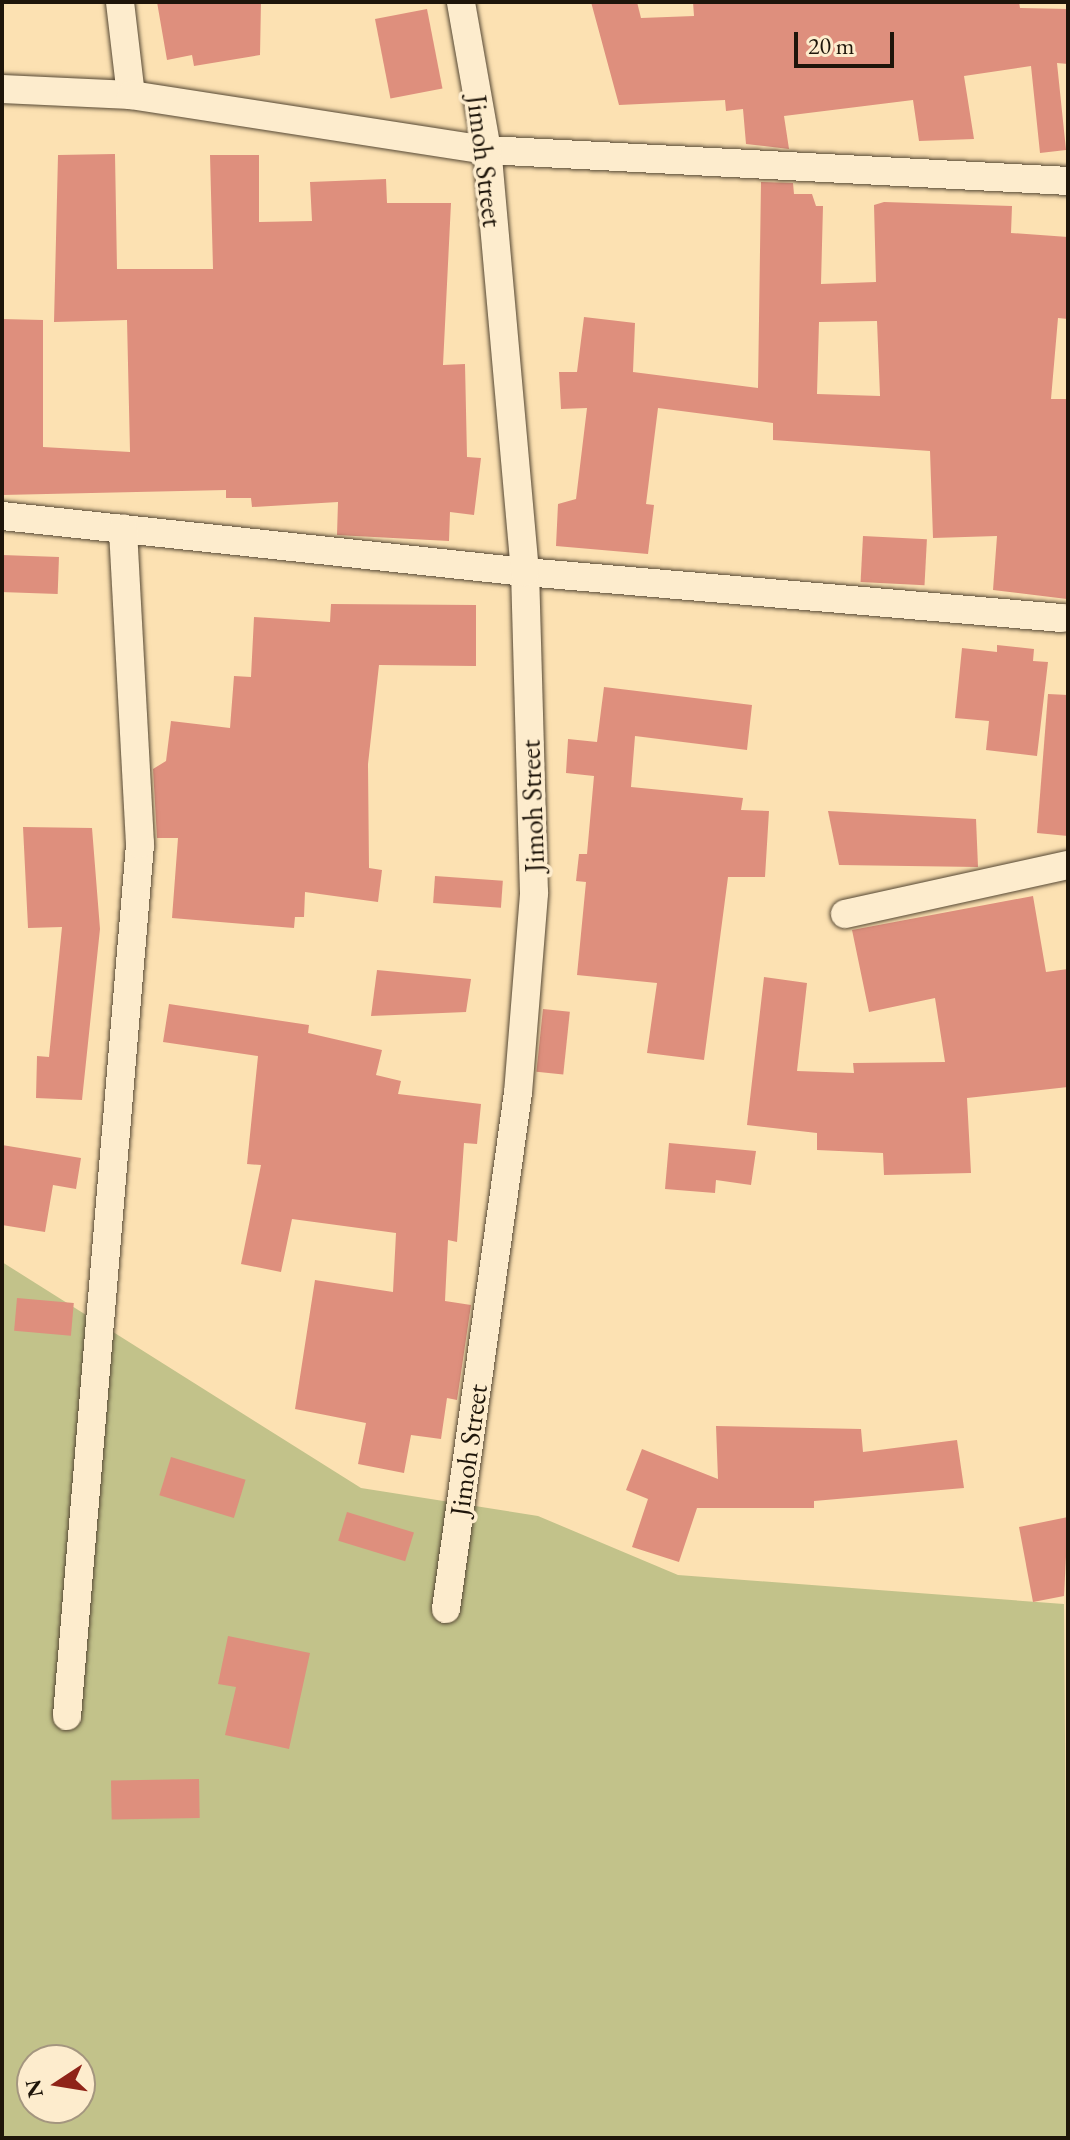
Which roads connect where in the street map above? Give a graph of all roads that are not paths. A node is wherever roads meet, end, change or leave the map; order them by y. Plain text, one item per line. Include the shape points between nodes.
1 (120, 2) edge
2 (461, 2) edge
3 (2, 89) edge
4 (131, 95) junction
5 (487, 150) junction
6 (1068, 181) edge
7 (2, 516) edge
8 (123, 528) junction
9 (525, 572) junction
10 (1062, 618) dead end
11 (1068, 865) edge
12 (845, 914) dead end
13 (446, 1609) dead end
14 (67, 1716) dead end

1 - 4 street
2 - 5 street, Jimoh Street
3 - 4 street
4 - 5 street
5 - 6 street
5 - 9 street, Jimoh Street
7 - 8 street
8 - 9 street
8 - 14 street via 140,844
9 - 10 street
9 - 13 street, Jimoh Street via 534,893 518,1093
11 - 12 street

